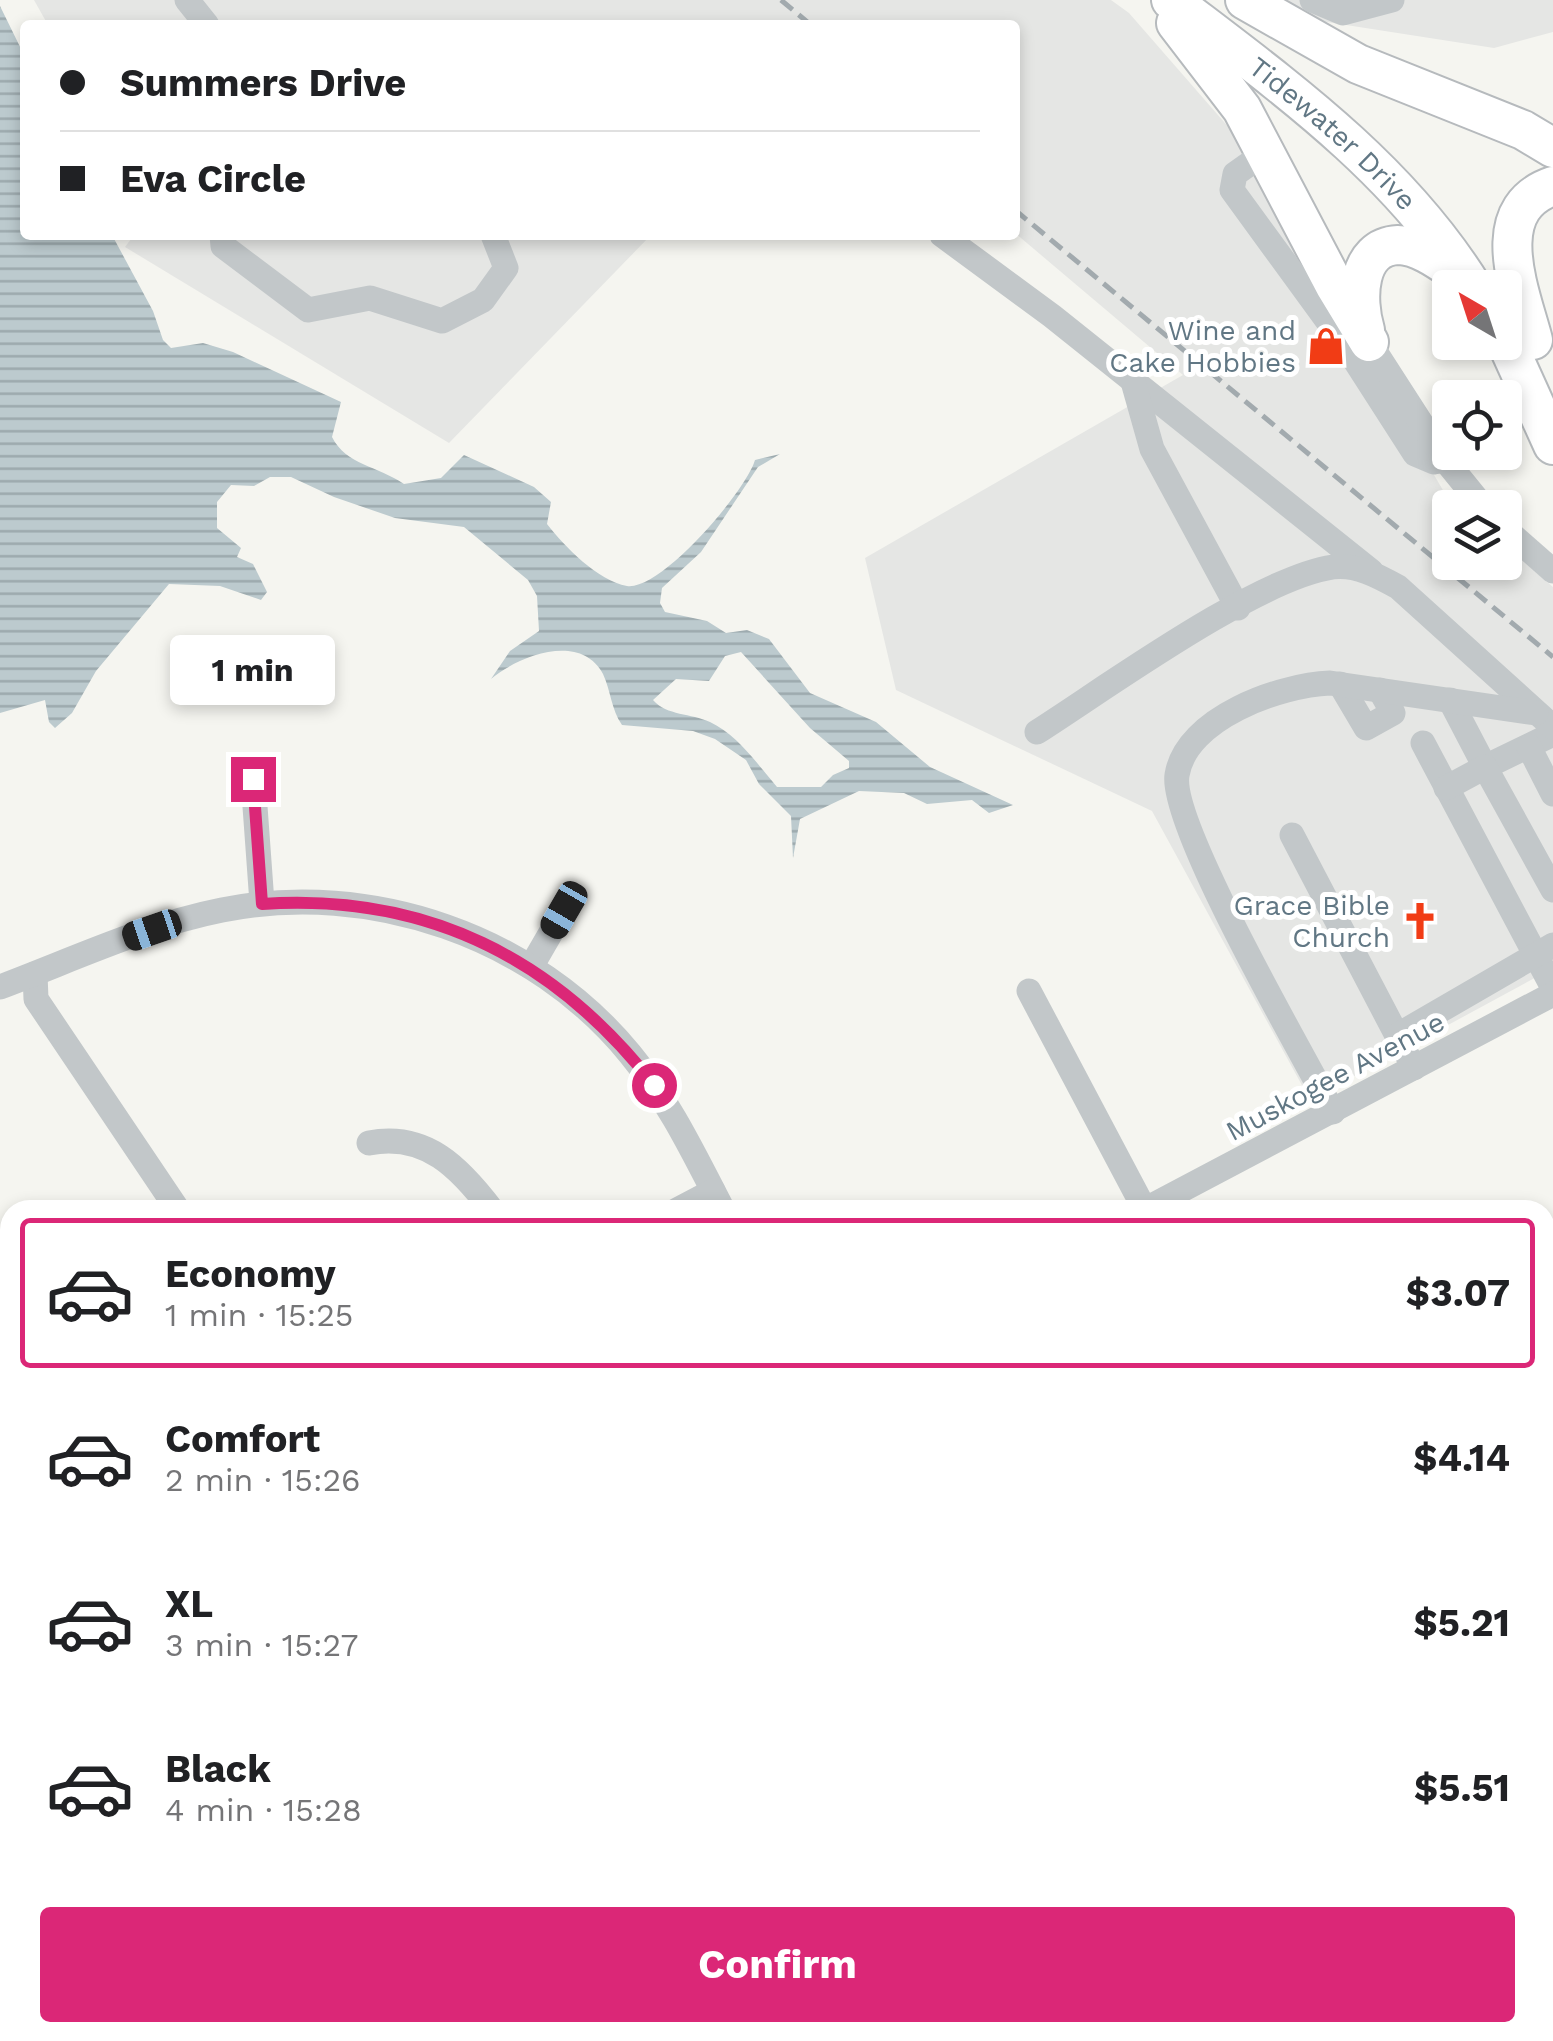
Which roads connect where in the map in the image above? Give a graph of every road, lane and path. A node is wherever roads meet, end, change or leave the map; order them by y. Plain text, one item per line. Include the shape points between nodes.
1 (187, 0) edge
2 (1161, 0) edge
3 (1171, 0) edge
4 (1214, 0) edge
5 (1245, 0) edge
6 (1312, 0) edge
7 (1392, 0) edge
8 (203, 20) edge
9 (1553, 148) edge
10 (1266, 152) junction
11 (1553, 186) edge
12 (222, 240) edge
13 (495, 240) edge
14 (949, 240) edge
15 (1455, 270) edge
16 (1471, 270) edge
17 (1478, 270) edge
18 (1512, 270) edge
19 (1368, 342) junction
20 (1522, 344) edge
21 (1522, 349) edge
22 (1132, 378) junction
23 (1553, 383) edge
24 (1432, 440) edge
25 (1553, 445) edge
26 (1432, 461) edge
27 (1453, 470) edge
28 (1469, 490) edge
29 (1522, 544) edge
30 (1553, 571) edge
31 (1376, 574) junction
32 (1238, 608) junction
33 (1340, 684) junction
34 (1380, 690) junction
35 (1450, 700) junction
36 (1547, 724) edge
37 (1037, 732) dead end
38 (1423, 742) dead end
39 (1529, 748) junction
40 (1485, 767) junction
41 (253, 779) dead end
42 (1446, 788) junction
43 (1553, 794) edge
44 (1292, 835) dead end
45 (1553, 890) edge
46 (262, 904) junction
47 (564, 910) dead end
48 (1544, 952) edge
49 (531, 967) junction
50 (34, 974) junction
51 (0, 987) edge
52 (1029, 991) dead end
53 (1553, 991) edge
54 (1398, 1035) junction
55 (1414, 1068) junction
56 (1333, 1112) junction
57 (369, 1143) dead end
58 (171, 1200) edge
59 (484, 1200) edge
60 (718, 1200) edge
61 (1140, 1200) edge
62 (1164, 1200) edge

1 - 8 street
2 - 10 highway via 1224,80
3 - 16 highway, Tidewater Drive via 1299,97
4 - 17 highway, Tidewater Drive via 1394,150 1432,192
5 - 9 highway via 1358,64
6 - 7 street via 1342,13
10 - 19 highway
10 - 26 street via 1235,174 1232,190 1415,454
11 - 18 highway via 1522,207
12 - 13 street via 308,310 370,298 442,321 482,300 506,268
14 - 22 street
15 - 19 highway via 1410,247 1374,255 1362,276
19 - 24 street
20 - 23 highway, Tidewater Drive
21 - 25 highway, Tidewater Drive
22 - 31 street
22 - 32 street via 1152,449
27 - 28 street
29 - 30 street
31 - 32 street via 1333,567
31 - 36 street
32 - 37 street
33 - 34 street
33 - 34 street via 1366,728 1393,713
33 - 56 street via 1278,690 1204,730 1182,758 1176,792 1211,879
34 - 35 street
35 - 36 street
35 - 40 street
36 - 39 street
38 - 42 street
39 - 40 street
39 - 43 street
40 - 42 street
40 - 45 street
41 - 46 street
42 - 48 street
44 - 54 street
46 - 49 street via 390,911 448,928
46 - 50 street via 179,921
47 - 49 street
48 - 53 street
48 - 54 street
49 - 60 street via 628,1052 672,1114
50 - 51 street
50 - 58 street via 36,999
52 - 61 street
53 - 55 street, Muskogee Avenue
54 - 55 street
55 - 56 street, Muskogee Avenue
56 - 62 street, Muskogee Avenue
57 - 59 street via 396,1140 433,1150

